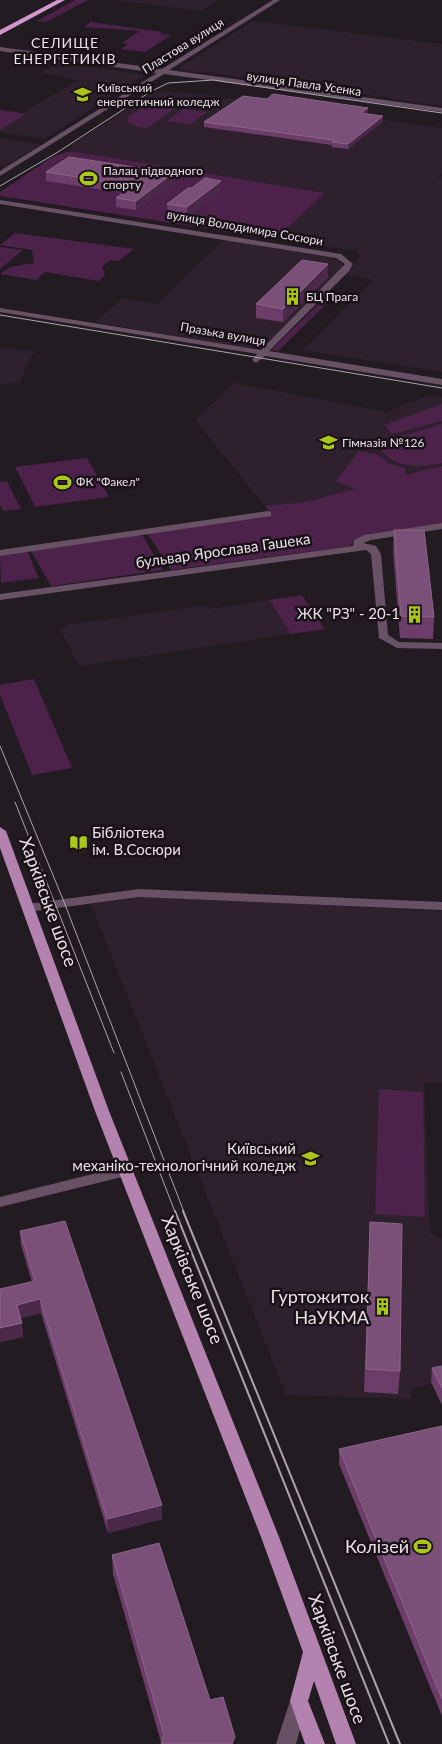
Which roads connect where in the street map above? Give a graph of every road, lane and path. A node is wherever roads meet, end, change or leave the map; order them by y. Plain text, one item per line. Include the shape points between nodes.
1 (46, 0) edge
2 (62, 0) edge
3 (277, 0) edge
4 (0, 24) edge
5 (0, 33) edge
6 (0, 49) edge
7 (162, 72) junction
8 (442, 110) edge
9 (442, 115) edge
10 (0, 174) edge
11 (0, 202) edge
12 (0, 310) edge
13 (0, 318) edge
14 (258, 357) junction
15 (442, 382) edge
16 (442, 390) edge
17 (268, 514) dead end
18 (442, 526) edge
19 (358, 546) junction
20 (0, 553) edge
21 (1, 595) edge
22 (442, 646) edge
23 (0, 831) edge
24 (442, 906) edge
25 (28, 908) junction
26 (126, 1171) junction
27 (0, 1202) edge
28 (312, 1652) junction
29 (299, 1702) junction
30 (286, 1744) edge
31 (315, 1744) edge
32 (346, 1744) edge

1 - 4 highway
2 - 5 highway
3 - 7 street, Пластова вулиця
6 - 7 street, вулиця Павла Усенка
7 - 8 street, вулиця Павла Усенка
7 - 9 street, вулиця Павла Усенка
7 - 10 street, Пластова вулиця
11 - 14 street, вулиця Володимира Сосюри via 344,259 349,264 346,269
12 - 14 street, Празька вулиця
13 - 14 street, Празька вулиця
14 - 15 street, Празька вулиця
14 - 16 street, Празька вулиця
17 - 20 street, бульвар Ярослава Гашека
18 - 19 street, бульвар Ярослава Гашека via 368,537 358,542
19 - 21 street, бульвар Ярослава Гашека
19 - 22 street via 372,548 376,554 383,636 397,645
23 - 25 main road, Харківське шосе
24 - 25 street via 139,893
25 - 26 main road, Харківське шосе
26 - 27 street
26 - 28 main road, Харківське шосе
28 - 29 main road
28 - 32 main road, Харківське шосе
29 - 30 street
29 - 31 main road

